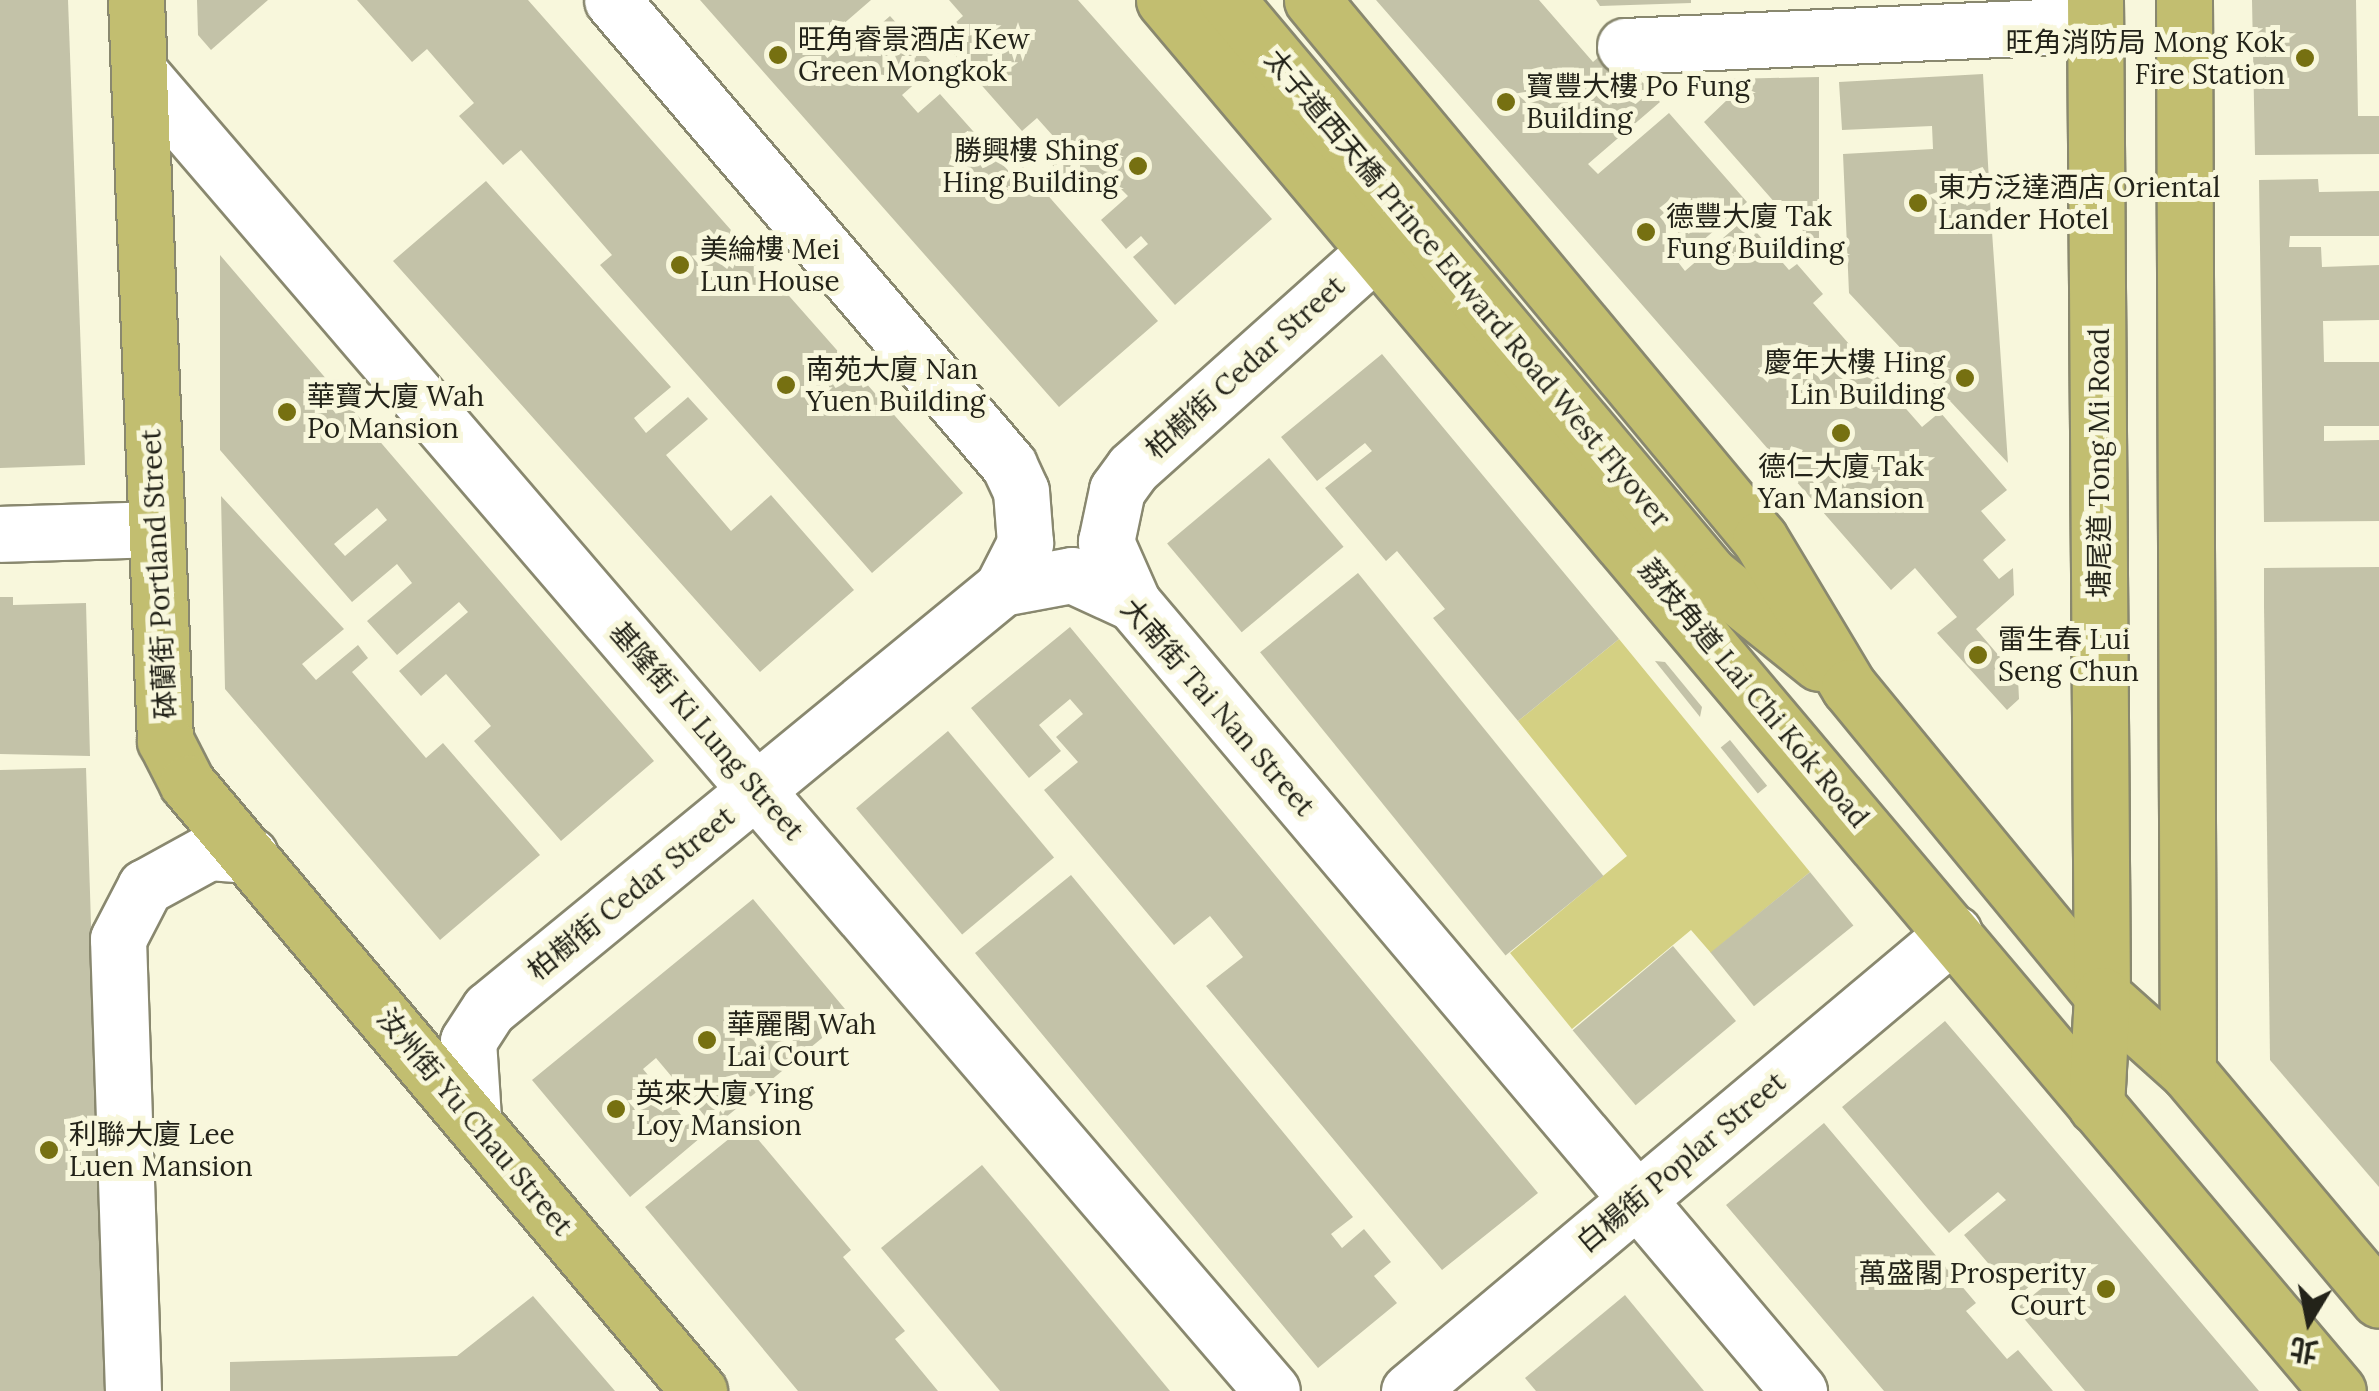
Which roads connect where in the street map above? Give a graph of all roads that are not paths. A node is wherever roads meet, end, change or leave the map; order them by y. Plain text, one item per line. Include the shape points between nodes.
1 (136, 0) edge
2 (612, 0) edge
3 (1164, 0) edge
4 (1227, 0) edge
5 (1312, 0) edge
6 (2184, 0) edge
7 (2095, 13) edge
8 (1626, 46) dead end
9 (140, 73) junction
10 (1379, 248) junction
11 (155, 529) junction
12 (0, 534) edge
13 (1710, 575) joint
14 (1002, 588) junction
15 (1133, 603) junction
16 (1848, 688) junction
17 (757, 789) junction
18 (250, 855) junction
19 (1954, 932) junction
20 (2102, 995) junction
21 (2188, 1072) junction
22 (2096, 1106) junction
23 (473, 1118) junction
24 (1637, 1200) junction
25 (2379, 1300) edge
26 (133, 1391) edge
27 (698, 1391) edge
28 (1272, 1391) edge
29 (1409, 1391) edge
30 (1799, 1391) edge
31 (2338, 1391) edge

1 - 9 main road, 砵蘭街 Portland Street
2 - 14 street via 1009,465 1021,492 1025,543
3 - 10 main road, 荔枝角道 Lai Chi Kok Road
4 - 13 main road, 太子道西天橋 Prince Edward Road West Flyover
5 - 16 main road, 荔枝角道 Lai Chi Kok Road via 1760,539
6 - 21 main road
7 - 8 street
7 - 20 main road, 塘尾道 Tong Mi Road
9 - 11 main road, 砵蘭街 Portland Street
9 - 17 street, 基隆街 Ki Lung Street
10 - 15 street, 柏樹街 Cedar Street via 1133,468 1117,490 1106,542
10 - 19 main road, 荔枝角道 Lai Chi Kok Road
11 - 12 street
11 - 18 main road, 砵蘭街 Portland Street via 165,740 187,783
13 - 16 main road, 荔枝角道 Lai Chi Kok Road
14 - 15 street, 大南街 Tai Nan Street via 1072,575
14 - 17 street, 柏樹街 Cedar Street
15 - 24 street, 大南街 Tai Nan Street
16 - 20 main road, 荔枝角道 Lai Chi Kok Road
17 - 23 street, 柏樹街 Cedar Street via 476,1024 465,1063
17 - 28 street, 基隆街 Ki Lung Street
18 - 23 main road, 汝州街 Yu Chau Street
18 - 26 street via 209,852 146,887 118,939
19 - 22 main road, 荔枝角道 Lai Chi Kok Road
19 - 24 street, 白楊街 Poplar Street
20 - 21 main road, 荔枝角道 Lai Chi Kok Road
20 - 22 main road, 塘尾道 Tong Mi Road
21 - 25 main road, 荔枝角道 Lai Chi Kok Road
22 - 31 main road, 荔枝角道 Lai Chi Kok Road
23 - 27 main road, 汝州街 Yu Chau Street
24 - 29 street, 白楊街 Poplar Street
24 - 30 street, 大南街 Tai Nan Street

